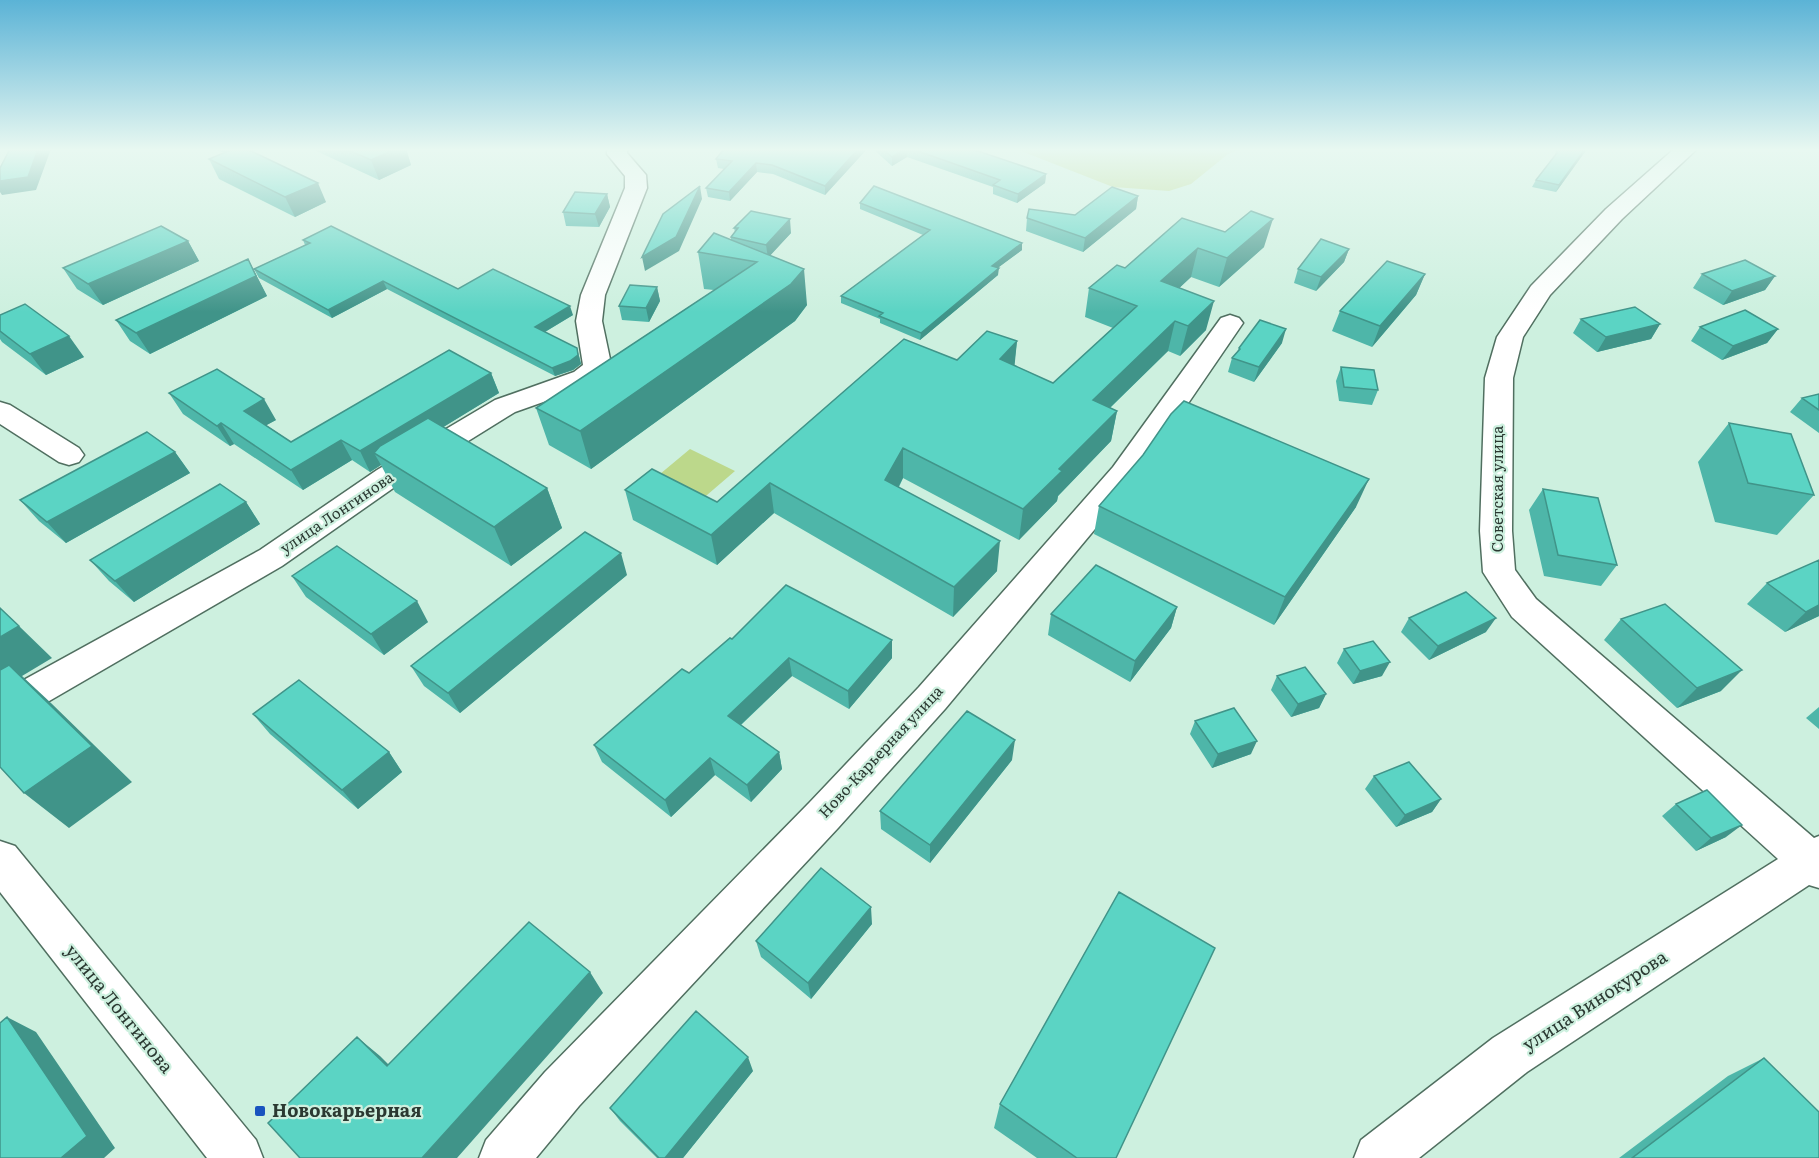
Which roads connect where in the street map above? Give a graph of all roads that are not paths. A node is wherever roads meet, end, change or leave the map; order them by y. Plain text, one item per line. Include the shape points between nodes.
1 (630, 203) edge
2 (1626, 203) edge
3 (1230, 323) dead end
4 (0, 411) edge
5 (69, 455) dead end
6 (0, 711) edge
7 (0, 860) edge
8 (1816, 862) edge
9 (238, 1158) edge
10 (504, 1158) edge
11 (1379, 1158) edge

1 - 6 street, улица Лонгинова via 593,295 589,321 597,359 596,368 584,378 505,406 388,477 271,558
2 - 8 street, Советская улица via 1540,291 1510,337 1500,378 1496,531 1499,572 1524,608
3 - 10 street, Ново-Карьерная улица via 1124,474 932,698 562,1089
4 - 5 street
7 - 9 street, улица Лонгинова
8 - 11 street, улица Винокурова via 1510,1055

